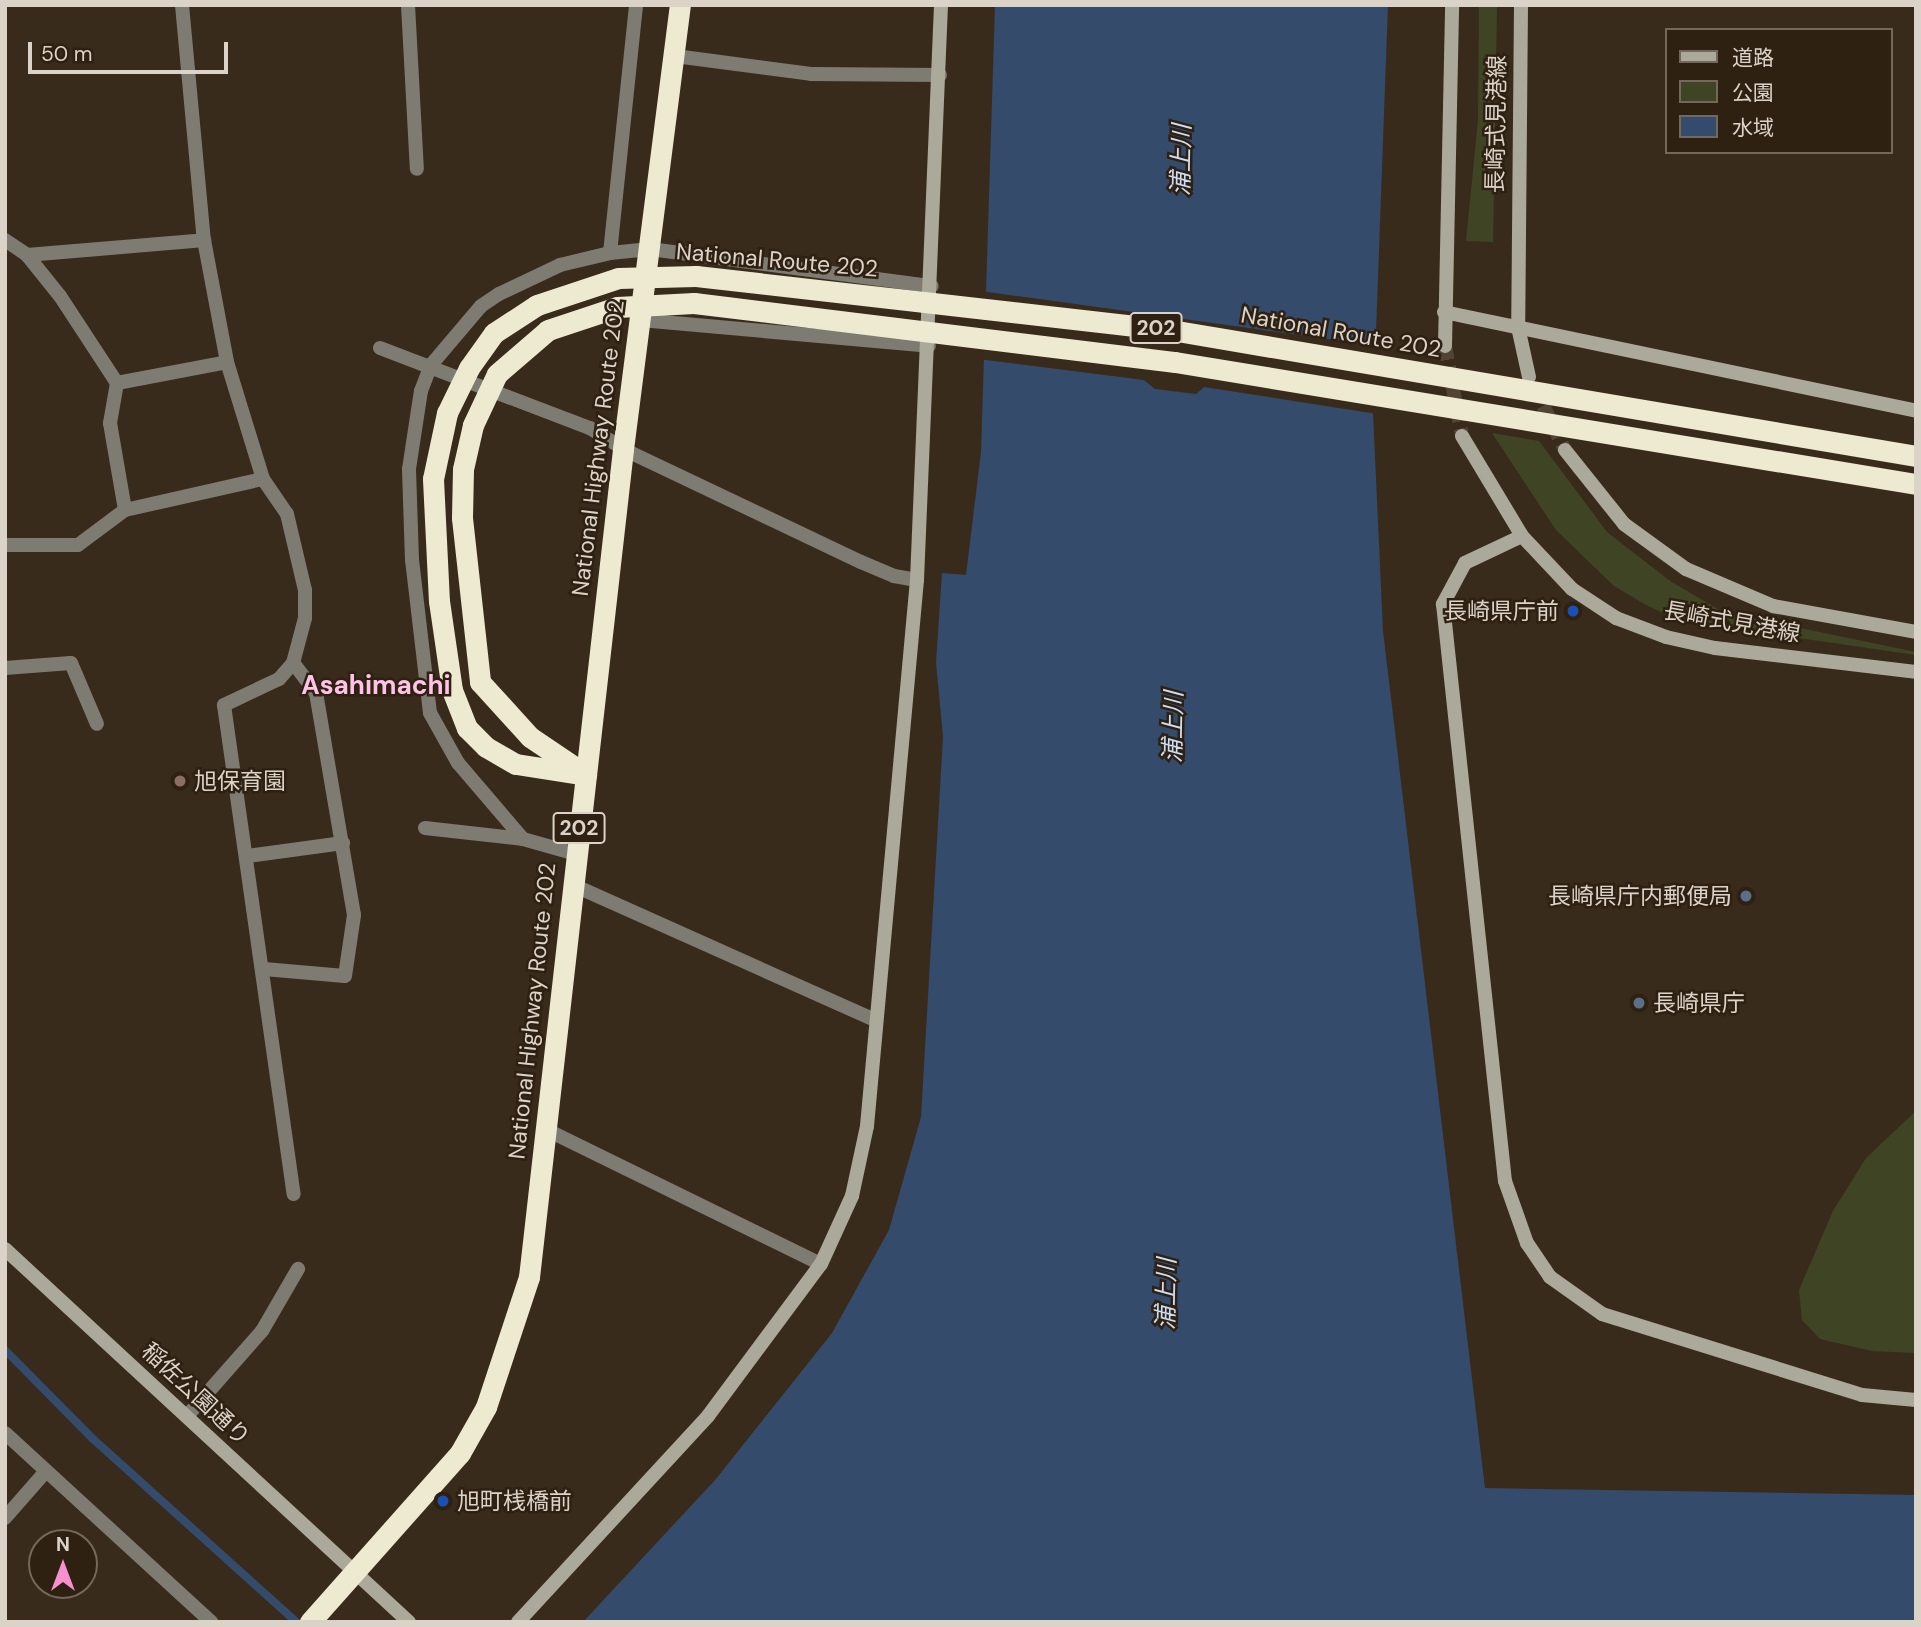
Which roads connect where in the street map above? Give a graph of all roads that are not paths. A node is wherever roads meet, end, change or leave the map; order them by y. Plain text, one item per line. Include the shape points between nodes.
1 (182, 5) edge
2 (408, 5) edge
3 (636, 5) edge
4 (680, 5) edge
5 (941, 5) edge
6 (1452, 5) edge
7 (1521, 5) edge
8 (676, 56) junction
9 (940, 75) junction
10 (417, 170) dead end
11 (5, 240) edge
12 (204, 240) junction
13 (650, 249) junction
14 (610, 253) junction
15 (27, 255) junction
16 (932, 286) junction
17 (1444, 312) junction
18 (640, 320) junction
19 (1518, 327) junction
20 (1445, 345) tunnel mouth
21 (929, 346) junction
22 (380, 348) dead end
23 (227, 362) junction
24 (431, 365) junction
25 (1529, 377) tunnel mouth
26 (117, 383) junction
27 (1916, 411) edge
28 (1462, 436) tunnel mouth
29 (623, 449) junction
30 (1565, 450) tunnel mouth
31 (1916, 456) edge
32 (262, 479) junction
33 (1916, 484) edge
34 (125, 510) junction
35 (1522, 536) junction
36 (5, 545) edge
37 (917, 580) junction
38 (1916, 632) edge
39 (293, 663) junction
40 (5, 668) edge
41 (1916, 673) edge
42 (97, 724) dead end
43 (586, 775) junction
44 (425, 828) dead end
45 (523, 839) junction
46 (343, 843) junction
47 (576, 854) junction
48 (248, 856) junction
49 (573, 885) junction
50 (264, 970) junction
51 (875, 1020) junction
52 (545, 1129) junction
53 (294, 1194) dead end
54 (5, 1249) edge
55 (821, 1264) junction
56 (298, 1269) dead end
57 (1916, 1400) edge
58 (187, 1416) junction
59 (5, 1433) edge
60 (46, 1471) junction
61 (5, 1518) edge
62 (355, 1574) junction
63 (211, 1622) edge
64 (310, 1622) edge
65 (409, 1622) edge
66 (518, 1622) edge

1 - 12 street
2 - 10 street
3 - 14 street
4 - 8 highway, National Highway Route 202 / 202
5 - 9 street
6 - 17 street, 長崎式見港線
7 - 19 street, 長崎式見港線
8 - 9 street via 811,74
8 - 13 highway, National Highway Route 202 / 202
9 - 16 street
11 - 15 street
12 - 15 street
12 - 23 street
13 - 14 street
13 - 16 street
13 - 18 highway, National Highway Route 202 / 202
14 - 24 street via 560,265 499,294 481,306
15 - 26 street
16 - 21 street
17 - 19 street
17 - 20 street, 長崎式見港線
18 - 21 street
18 - 29 highway, National Highway Route 202 / 202
19 - 25 street, 長崎式見港線
19 - 27 street
21 - 37 street
22 - 24 street
23 - 26 street
23 - 32 street
24 - 29 street via 590,428
24 - 45 street via 421,391 410,469 424,688 442,740
26 - 34 street via 110,423
28 - 35 street, 長崎式見港線
29 - 37 street via 861,562
29 - 43 highway, National Highway Route 202 / 202
30 - 38 street, 長崎式見港線 via 1624,524 1686,569 1773,606
31 - 43 highway, National Route 202 / 202, bridge via 1177,331 696,276 618,278 537,305 495,333 469,368 447,413 433,479 439,600 452,690 467,728 486,747 516,764
32 - 34 street
32 - 39 street via 287,514 300,556 305,618
33 - 43 highway, 202, bridge via 1175,362 694,303 617,307 548,330 498,374 473,425 463,469 461,518 480,682 530,737
34 - 36 street via 78,545
35 - 41 street, 長崎式見港線 via 1588,600 1616,618 1666,637 1715,648
35 - 57 street via 1465,563 1443,604 1505,1181 1527,1244 1550,1277 1602,1314 1862,1395
37 - 51 street
39 - 46 street via 316,693
39 - 48 street via 279,679 223,705
40 - 42 street via 71,663
43 - 47 highway, National Highway Route 202 / 202
44 - 45 street
45 - 47 street
46 - 48 street
46 - 50 street via 354,904 345,976
47 - 49 highway, National Highway Route 202 / 202
48 - 50 street
49 - 51 street
49 - 52 highway, National Highway Route 202 / 202
50 - 53 street
51 - 55 street via 867,1126 852,1196
52 - 55 street
52 - 62 highway, National Highway Route 202 / 202 via 529,1277 486,1407 460,1453 432,1489
54 - 58 street, 稲佐公園通り
55 - 66 street via 708,1416
56 - 58 street via 262,1331
58 - 62 street, 稲佐公園通り
59 - 60 street
60 - 61 street
60 - 63 street
62 - 64 highway, National Highway Route 202 / 202
62 - 65 street, 稲佐公園通り

